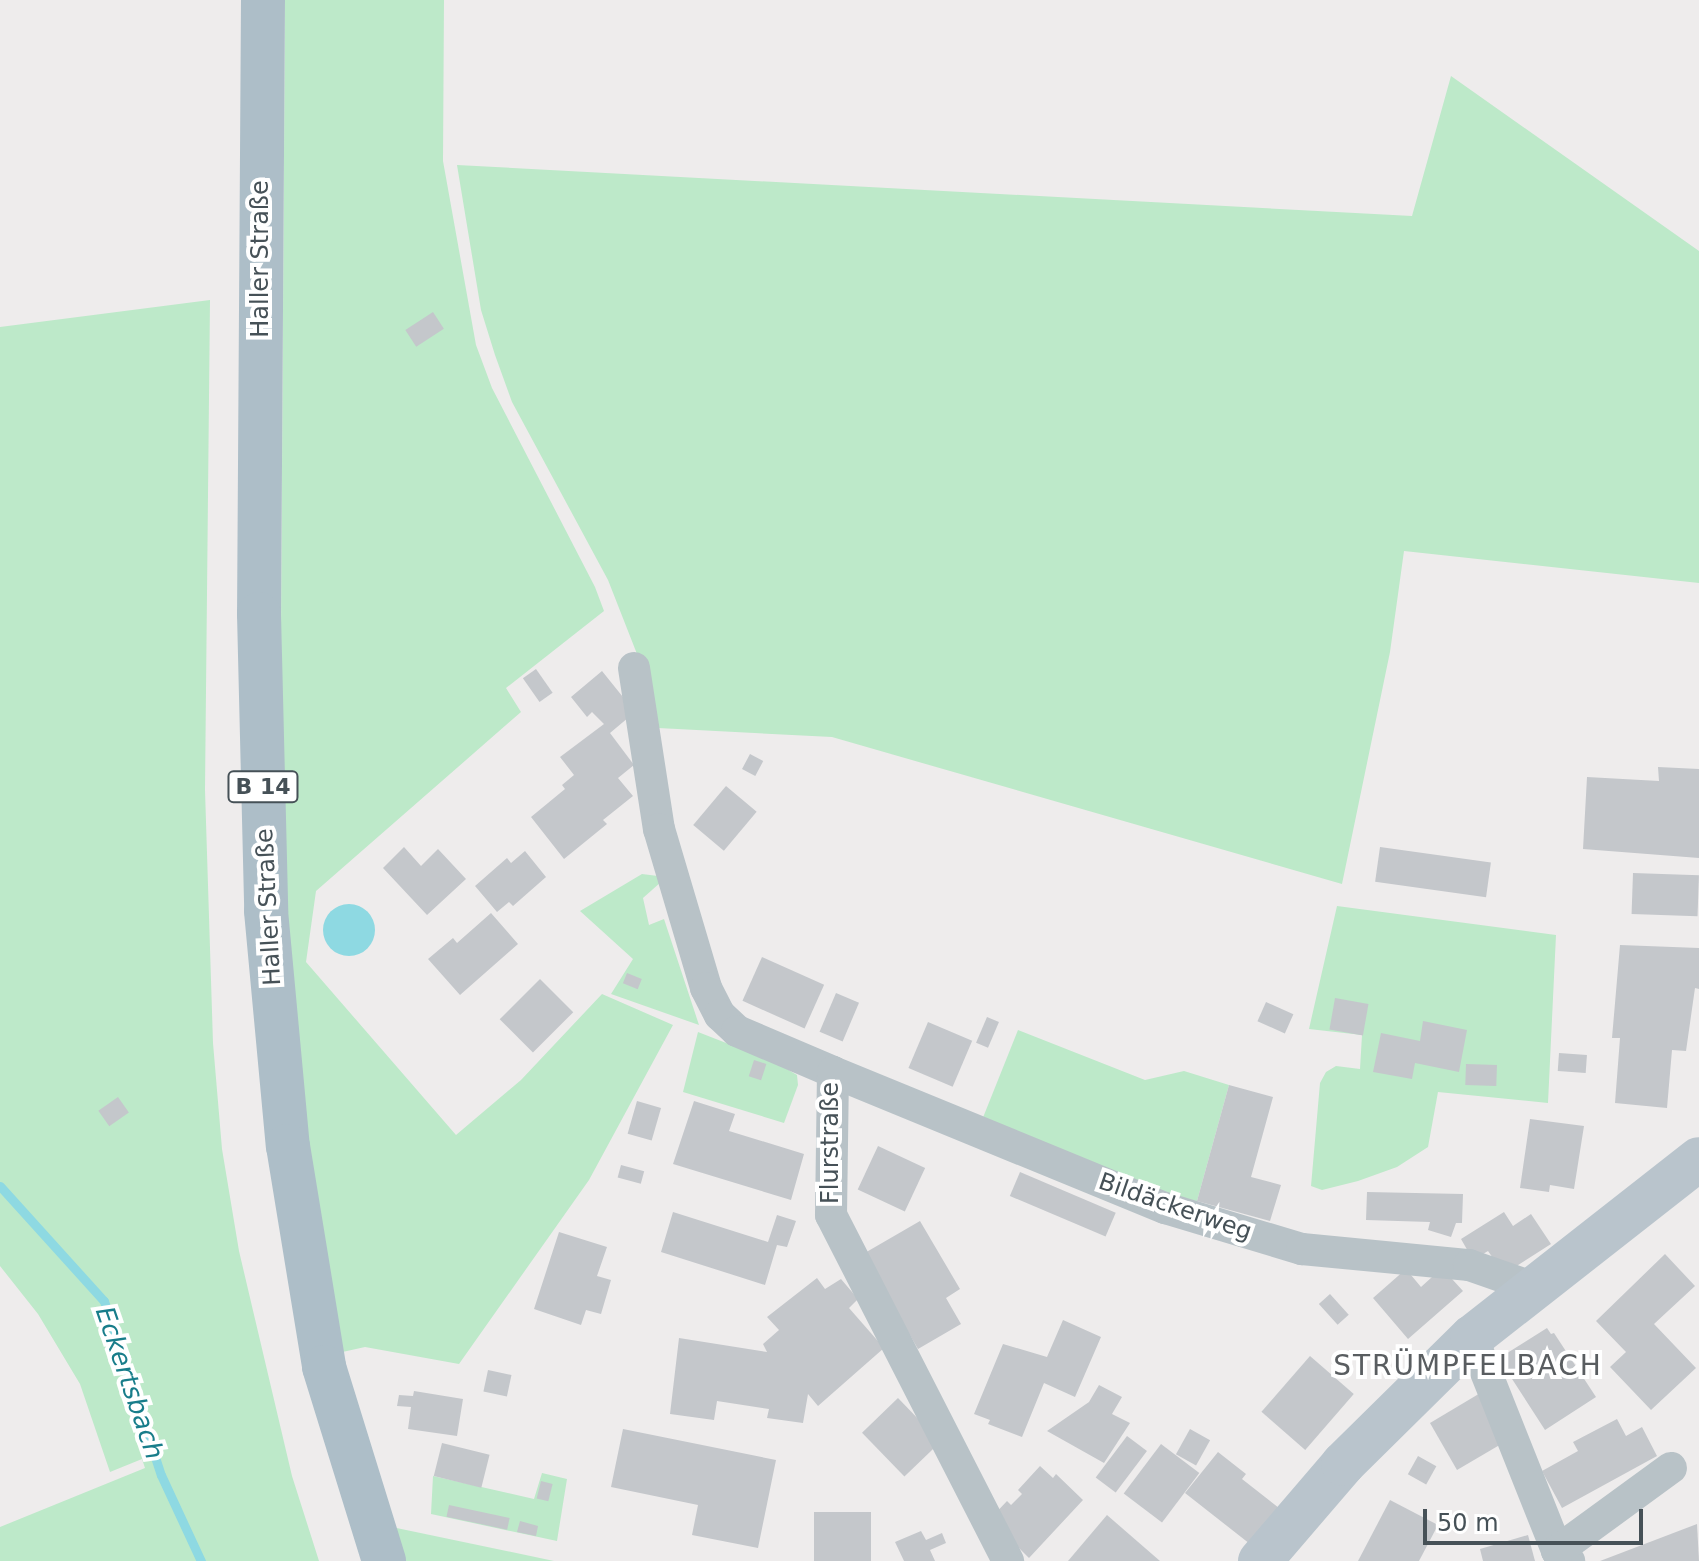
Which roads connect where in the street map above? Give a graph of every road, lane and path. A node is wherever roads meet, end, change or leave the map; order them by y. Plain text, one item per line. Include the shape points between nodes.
1 (263, 0) edge
2 (634, 668) dead end
3 (833, 1072) junction
4 (1699, 1159) edge
5 (1532, 1287) junction
6 (1472, 1337) junction
7 (1671, 1468) dead end
8 (1563, 1556) edge
9 (384, 1561) edge
10 (1008, 1561) edge
11 (1260, 1561) edge

1 - 9 main road, Haller Straße / B 14 via 259,614 266,911 288,1146 324,1367
2 - 3 street, Flurstraße via 659,829 706,988 720,1015 737,1031
3 - 5 street, Bildäckerweg via 1165,1208 1302,1249 1469,1265
3 - 10 street, Flurstraße via 831,1215
4 - 5 street
5 - 6 street
6 - 8 street
6 - 11 street via 1343,1464
7 - 8 street

